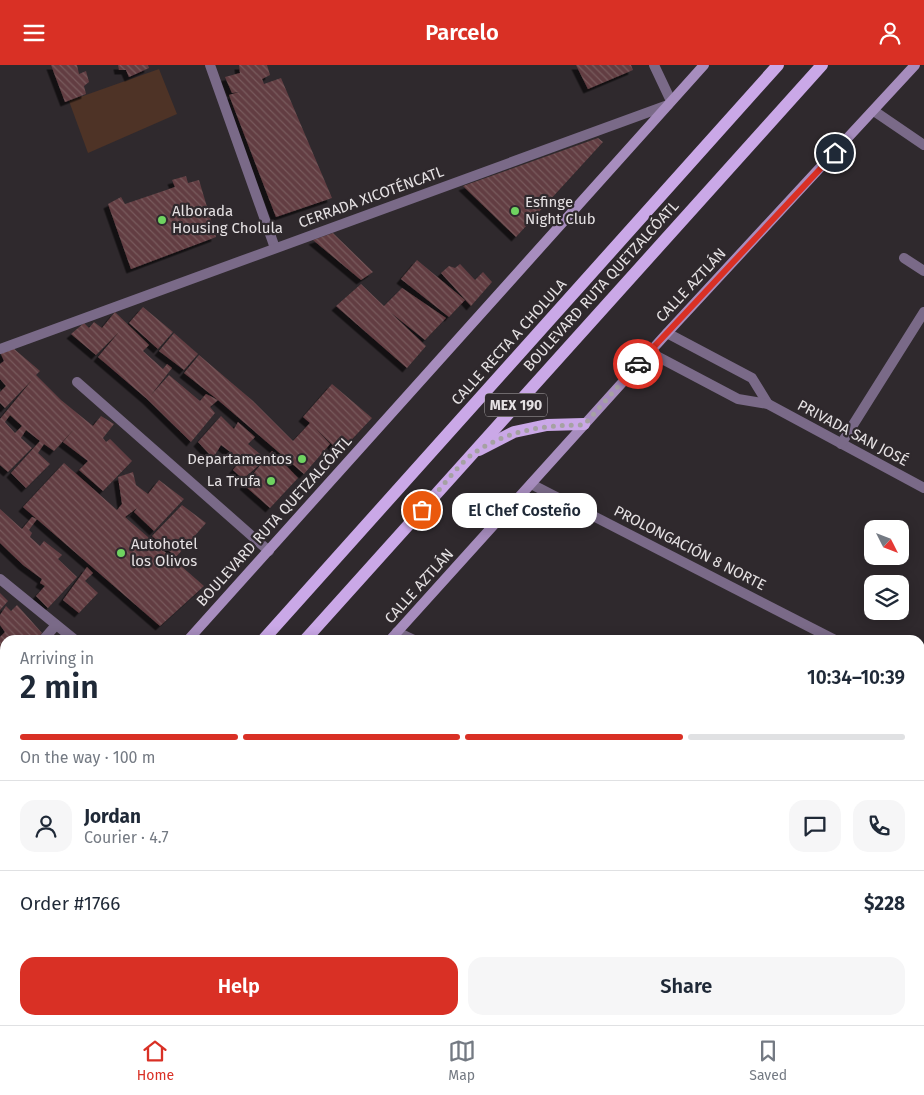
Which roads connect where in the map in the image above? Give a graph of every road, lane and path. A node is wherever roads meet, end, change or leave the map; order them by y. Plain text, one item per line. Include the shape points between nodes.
1 (210, 65) edge
2 (654, 65) edge
3 (704, 65) edge
4 (778, 65) edge
5 (822, 65) edge
6 (916, 65) edge
7 (670, 103) junction
8 (874, 111) junction
9 (924, 145) edge
10 (275, 248) junction
11 (904, 257) dead end
12 (924, 271) edge
13 (924, 312) edge
14 (667, 333) junction
15 (0, 349) edge
16 (649, 352) junction
17 (77, 382) dead end
18 (768, 404) junction
19 (584, 425) junction
20 (841, 444) junction
21 (472, 453) junction
22 (531, 483) junction
23 (924, 488) edge
24 (269, 551) junction
25 (0, 579) edge
26 (56, 625) junction
27 (47, 635) edge
28 (69, 635) edge
29 (193, 635) edge
30 (267, 635) edge
31 (308, 635) edge
32 (395, 635) edge
33 (825, 635) edge

1 - 10 street
2 - 7 street
3 - 7 main road, BOULEVARD RUTA QUETZALCÓATL
4 - 30 main road, CALLE RECTA A CHOLULA / MEX 190
5 - 21 main road, BOULEVARD RUTA QUETZALCÓATL / MEX 190
6 - 8 main road, CALLE AZTLÁN
7 - 10 street, CERRADA XICOTÉNCATL
7 - 24 main road, BOULEVARD RUTA QUETZALCÓATL
8 - 9 street
8 - 14 main road, CALLE AZTLÁN
10 - 15 street, CERRADA XICOTÉNCATL
11 - 12 street
13 - 20 street
14 - 16 main road, CALLE AZTLÁN
14 - 18 street, PRIVADA SAN JOSÉ via 752,379
16 - 18 street, PRIVADA SAN JOSÉ via 738,399
16 - 19 main road, CALLE AZTLÁN
17 - 24 street
18 - 20 street, PRIVADA SAN JOSÉ
19 - 21 main road via 547,425 514,432
19 - 22 main road, CALLE AZTLÁN
20 - 23 street, PRIVADA SAN JOSÉ
21 - 31 main road, BOULEVARD RUTA QUETZALCÓATL / MEX 190
22 - 32 main road, CALLE AZTLÁN
22 - 33 street, PROLONGACIÓN 8 NORTE
24 - 29 main road, BOULEVARD RUTA QUETZALCÓATL
25 - 26 street
26 - 27 street
26 - 28 street

